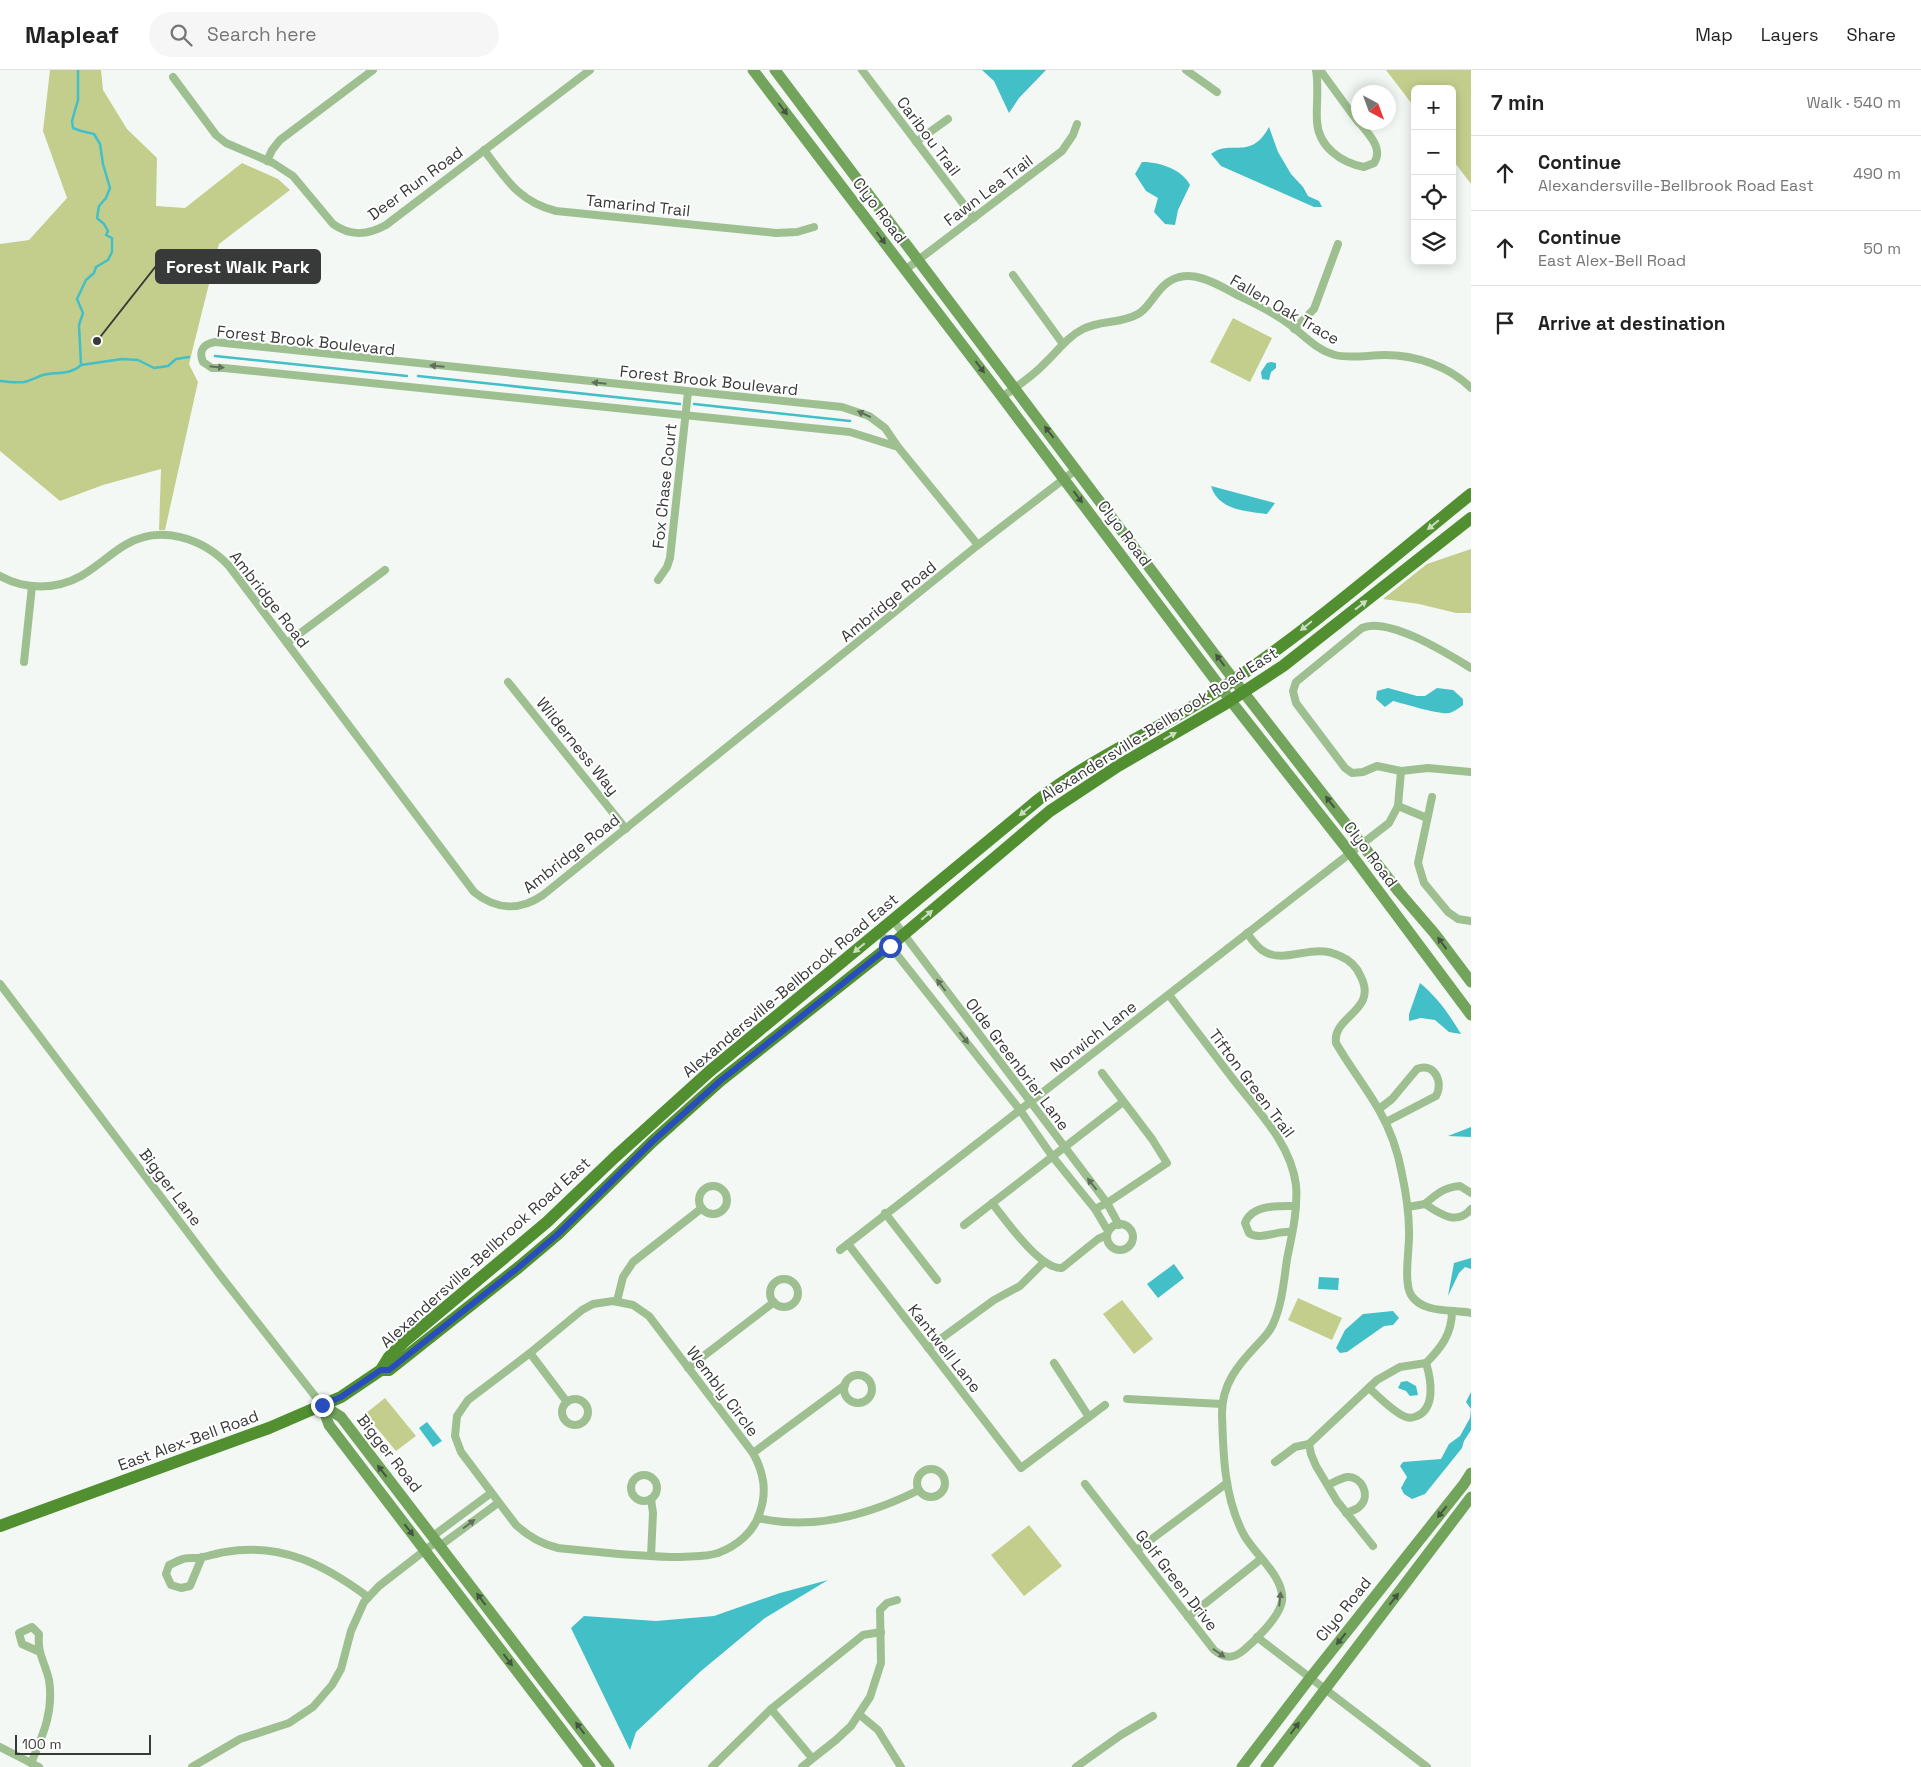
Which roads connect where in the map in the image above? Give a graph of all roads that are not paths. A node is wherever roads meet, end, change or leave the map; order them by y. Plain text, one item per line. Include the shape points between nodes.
1 (373, 70) edge
2 (590, 70) edge
3 (753, 70) edge
4 (775, 70) edge
5 (862, 70) edge
6 (1186, 70) edge
7 (1316, 70) edge
8 (1320, 70) edge
9 (173, 77) dead end
10 (1217, 92) dead end
11 (1351, 111) edge
12 (948, 119) dead end
13 (1077, 124) dead end
14 (1365, 130) edge
15 (916, 142) junction
16 (484, 150) junction
17 (267, 160) junction
18 (974, 218) junction
19 (814, 227) dead end
20 (1338, 244) dead end
21 (918, 260) junction
22 (905, 270) junction
23 (1013, 275) dead end
24 (1294, 329) junction
25 (1063, 344) junction
26 (1014, 388) junction
27 (1471, 388) edge
28 (688, 392) junction
29 (1002, 396) junction
30 (685, 416) junction
31 (898, 447) junction
32 (1077, 469) junction
33 (1064, 479) junction
34 (1471, 494) edge
35 (1471, 518) edge
36 (978, 545) junction
37 (1394, 556) junction
38 (385, 570) dead end
39 (1405, 570) junction
40 (0, 576) edge
41 (658, 580) dead end
42 (32, 586) junction
43 (287, 643) junction
44 (24, 662) dead end
45 (1471, 668) edge
46 (1234, 680) junction
47 (508, 682) dead end
48 (1221, 688) junction
49 (1244, 692) junction
50 (1230, 700) junction
51 (1401, 771) junction
52 (1471, 772) edge
53 (1432, 797) dead end
54 (1398, 806) junction
55 (1428, 818) junction
56 (626, 829) junction
57 (1363, 844) junction
58 (1351, 854) junction
59 (894, 920) junction
60 (1471, 922) edge
61 (879, 932) junction
62 (1247, 933) junction
63 (904, 934) junction
64 (890, 946) junction
65 (1471, 982) edge
66 (0, 984) edge
67 (1169, 995) junction
68 (1471, 1015) edge
69 (710, 1071) junction
70 (1102, 1073) dead end
71 (720, 1081) junction
72 (1031, 1102) junction
73 (1122, 1102) junction
74 (1379, 1109) junction
75 (1020, 1110) junction
76 (1386, 1122) junction
77 (1064, 1147) junction
78 (1052, 1156) junction
79 (582, 1190) junction
80 (1471, 1193) edge
81 (592, 1201) junction
82 (992, 1203) junction
83 (1107, 1203) junction
84 (1425, 1204) junction
85 (1296, 1206) junction
86 (1408, 1207) junction
87 (702, 1208) dead end
88 (1095, 1209) junction
89 (1471, 1209) edge
90 (885, 1213) junction
91 (964, 1225) dead end
92 (1119, 1225) junction
93 (1292, 1232) junction
94 (1108, 1233) junction
95 (848, 1244) junction
96 (840, 1250) dead end
97 (1044, 1262) junction
98 (936, 1280) dead end
99 (617, 1301) junction
100 (774, 1302) dead end
101 (1452, 1311) junction
102 (1471, 1313) edge
103 (928, 1348) junction
104 (530, 1353) junction
105 (1054, 1363) dead end
106 (1426, 1363) junction
107 (688, 1368) junction
108 (381, 1370) junction
109 (845, 1385) dead end
110 (1369, 1388) junction
111 (1127, 1399) dead end
112 (567, 1402) dead end
113 (1222, 1404) junction
114 (322, 1405) junction
115 (1105, 1405) dead end
116 (1089, 1417) junction
117 (1310, 1444) junction
118 (753, 1453) junction
119 (1275, 1462) dead end
120 (1471, 1473) edge
121 (1227, 1483) junction
122 (1085, 1484) dead end
123 (1328, 1485) junction
124 (919, 1490) dead end
125 (491, 1493) junction
126 (1471, 1497) edge
127 (651, 1499) dead end
128 (498, 1502) junction
129 (1346, 1513) junction
130 (758, 1518) junction
131 (0, 1526) edge
132 (437, 1541) junction
133 (1373, 1546) dead end
134 (1137, 1550) junction
135 (425, 1551) junction
136 (651, 1556) junction
137 (202, 1557) junction
138 (1261, 1560) junction
139 (368, 1598) junction
140 (897, 1600) dead end
141 (1188, 1617) junction
142 (881, 1632) junction
143 (1257, 1637) junction
144 (40, 1652) dead end
145 (1310, 1678) junction
146 (1324, 1688) junction
147 (771, 1709) junction
148 (860, 1715) junction
149 (1153, 1716) dead end
150 (0, 1747) edge
151 (812, 1758) junction
152 (31, 1763) junction
153 (39, 1767) edge
154 (192, 1767) edge
155 (590, 1767) edge
156 (609, 1767) edge
157 (712, 1767) edge
158 (802, 1767) edge
159 (901, 1767) edge
160 (1076, 1767) edge
161 (1242, 1767) edge
162 (1266, 1767) edge
163 (1427, 1767) edge

1 - 17 street via 280,140
2 - 16 street, Deer Run Road
3 -> 22 street, Clyo Road
4 - 21 street, Clyo Road
5 - 15 street, Caribou Trail
6 - 10 street
7 - 14 street via 1317,124 1328,148 1344,161 1364,168 1374,163 1378,154 1377,147
8 - 11 street
9 - 17 street, Deer Run Road via 226,144
12 - 15 street
13 - 18 street, Fawn Lea Trail via 1062,151
15 - 18 street, Caribou Trail
16 - 17 street, Deer Run Road via 386,224 357,234 333,224 293,176
16 - 19 street, Tamarind Trail via 520,195 556,211 776,233
18 - 21 street, Fawn Lea Trail
20 - 24 street via 1314,309
21 - 22 street, Fawn Lea Trail
21 - 26 street, Clyo Road
22 -> 29 street, Clyo Road
23 - 25 street
24 - 25 street, Fallen Oak Trace via 1270,311 1210,281 1184,276 1162,287 1138,314 1085,328
24 - 27 street, Fallen Oak Trace via 1333,354 1414,358 1444,369
25 - 26 street, Fallen Oak Trace via 1033,375
26 - 29 street, Fallen Oak Trace
32 -> 26 street, Clyo Road
28 - 30 street, Fox Chase Court
28 -> 30 street, Forest Brook Boulevard via 215,342 201,352 203,362 212,368
31 -> 28 street, Forest Brook Boulevard via 881,424 842,407
29 - 33 street, Clyo Road
30 - 31 street, Forest Brook Boulevard via 850,432
30 - 41 street, Fox Chase Court via 670,558
31 - 36 street, Forest Brook Boulevard
32 - 33 street, Ambridge Road
46 -> 32 street, Clyo Road
33 - 36 street, Ambridge Road
33 -> 48 street, Clyo Road
34 -> 37 main road, Alexandersville-Bellbrook Road East
35 - 39 main road, Alexandersville-Bellbrook Road East
36 - 56 street, Ambridge Road
37 - 39 main road
37 -> 46 main road, Alexandersville-Bellbrook Road East
38 - 43 street
49 -> 39 main road, Alexandersville-Bellbrook Road East
40 - 42 street, Ambridge Road
42 - 43 street, Ambridge Road via 50,586 73,580 125,545 145,538 159,535 187,538 222,558
42 - 44 street
43 - 56 street, Ambridge Road via 474,892 490,903 508,907 535,900
45 - 51 street via 1437,646 1382,625 1369,624 1296,682 1293,690 1296,703 1344,768 1352,773 1377,766
46 - 48 main road, Alexandersville-Bellbrook Road East
46 - 49 street, Clyo Road
47 - 56 street, Wilderness Way
48 - 50 street, Clyo Road
48 -> 59 main road, Alexandersville-Bellbrook Road East via 1058,784
49 - 50 main road, Alexandersville-Bellbrook Road East
57 -> 49 street, Clyo Road
50 - 58 street, Clyo Road
63 -> 50 main road, Alexandersville-Bellbrook Road East via 1050,811 1118,766
51 - 52 street via 1428,768
51 - 54 street
53 - 55 street
54 - 55 street
54 - 57 street, Norwich Lane via 1389,823
55 - 60 street via 1418,863 1420,874 1448,912
57 - 58 street, Norwich Lane
65 -> 57 street, Clyo Road
58 - 62 street, Norwich Lane
58 - 68 street, Clyo Road
59 - 61 main road, Alexandersville-Bellbrook Road East
59 - 63 street, Olde Greenbrier Lane
61 - 64 street, Olde Greenbrier Lane
61 -> 69 main road, Alexandersville-Bellbrook Road East
62 - 67 street, Norwich Lane
62 - 74 street via 1258,947 1271,955 1320,950 1339,955 1354,966 1363,981 1364,996 1355,1012 1338,1028 1336,1043
63 - 64 main road, Alexandersville-Bellbrook Road East
72 -> 63 street, Olde Greenbrier Lane
64 - 71 main road, Alexandersville-Bellbrook Road East
64 -> 75 street, Olde Greenbrier Lane
66 - 114 street, Bigger Lane
67 - 72 street, Norwich Lane
67 - 85 street, Tifton Green Trail via 1280,1140 1293,1171
69 - 71 main road
69 - 79 main road, Alexandersville-Bellbrook Road East
70 - 73 street
71 - 81 main road, Alexandersville-Bellbrook Road East
72 - 75 street, Norwich Lane
72 - 77 street, Olde Greenbrier Lane
73 - 77 street
73 - 83 street via 1167,1163
74 - 76 street
74 - 76 street via 1392,1099 1417,1069 1426,1068 1437,1075 1440,1086 1436,1096
75 - 78 street, Olde Greenbrier Lane
75 - 90 street, Norwich Lane
76 - 86 street via 1402,1173
77 - 78 street
83 -> 77 street, Olde Greenbrier Lane
78 - 82 street
78 - 88 street, Olde Greenbrier Lane
79 - 81 main road
79 - 108 main road, Alexandersville-Bellbrook Road East via 404,1342
80 - 84 street via 1460,1186 1452,1186
81 - 108 main road, Alexandersville-Bellbrook Road East via 519,1267 389,1370
82 - 91 street
82 - 97 street
83 - 88 street
83 - 92 street, Olde Greenbrier Lane
84 - 86 street
84 - 89 street via 1454,1218 1460,1218
85 - 93 street, Tifton Green Trail
85 - 93 street via 1269,1207 1249,1215 1245,1223 1248,1233 1257,1236
86 - 101 street via 1407,1275 1410,1293 1428,1307
87 - 99 street via 633,1262 623,1277
88 - 94 street, Olde Greenbrier Lane
90 - 95 street, Norwich Lane
90 - 98 street
92 - 94 street
92 - 94 street, Olde Greenbrier Lane via 1130,1230 1130,1246 1114,1249 1108,1243
93 - 113 street, Tifton Green Trail via 1276,1317 1267,1334 1234,1370
94 - 97 street via 1062,1268
95 - 96 street, Norwich Lane
95 - 103 street, Kantwell Lane
97 - 103 street via 1020,1286 994,1300
99 - 104 street, Wembly Circle via 603,1302 582,1310
99 - 107 street, Wembly Circle via 633,1305 649,1316
100 - 107 street
101 - 102 street
101 - 106 street via 1447,1338
103 - 116 street, Kantwell Lane via 1021,1468
104 - 112 street
104 - 125 street, Wembly Circle via 468,1400 457,1416 455,1427 460,1452
105 - 116 street
106 - 110 street via 1390,1372
106 - 110 street via 1429,1401 1419,1416 1403,1416
107 - 118 street, Wembly Circle
108 - 114 main road, East Alex-Bell Road via 341,1397
109 - 118 street
110 - 117 street
111 - 113 street
113 - 121 street, Tifton Green Trail
114 - 131 main road, East Alex-Bell Road via 269,1428
132 -> 114 street, Bigger Road via 341,1417
114 -> 135 street, Bigger Road via 329,1425
115 - 116 street
117 - 119 street via 1295,1447
117 - 123 street via 1316,1466
118 - 130 street, Wembly Circle via 764,1479 763,1504
120 -> 145 street, Clyo Road
121 - 134 street
121 - 138 street, Tifton Green Trail via 1237,1520
122 - 134 street, Golf Green Drive
123 - 129 street
123 - 129 street via 1347,1477 1362,1485 1365,1500
124 - 130 street via 872,1511 835,1520 788,1522
125 - 128 street, Wembly Circle
125 - 132 street
146 -> 126 street, Clyo Road
127 - 136 street
132 -> 128 street
128 - 136 street, Wembly Circle via 527,1535 547,1545
129 - 133 street
130 - 136 street, Wembly Circle via 744,1537 716,1554
132 - 135 street
156 -> 132 street, Bigger Road
134 - 141 street, Golf Green Drive
135 - 139 street
135 -> 155 street, Bigger Road
137 - 137 street via 183,1559 169,1565 166,1574 170,1585 190,1586
137 - 139 street via 251,1550 289,1555 325,1568
138 - 141 street
143 -> 138 street, Tifton Green Trail via 1274,1618 1282,1601 1278,1581
139 - 154 street via 355,1619 332,1685 313,1707 289,1723 240,1739
140 - 142 street via 880,1610
141 -> 143 street, Golf Green Drive via 1214,1650 1226,1658 1237,1656
142 - 147 street via 863,1635
142 - 148 street via 875,1686
143 - 145 street
144 - 152 street via 49,1679 51,1705 45,1732
145 - 146 street
145 - 161 street, Clyo Road
162 -> 146 street, Clyo Road
146 - 163 street
147 - 151 street
147 - 157 street
148 - 151 street via 836,1740
148 - 159 street via 878,1730
149 - 160 street
150 - 152 street
151 - 158 street
152 - 153 street

